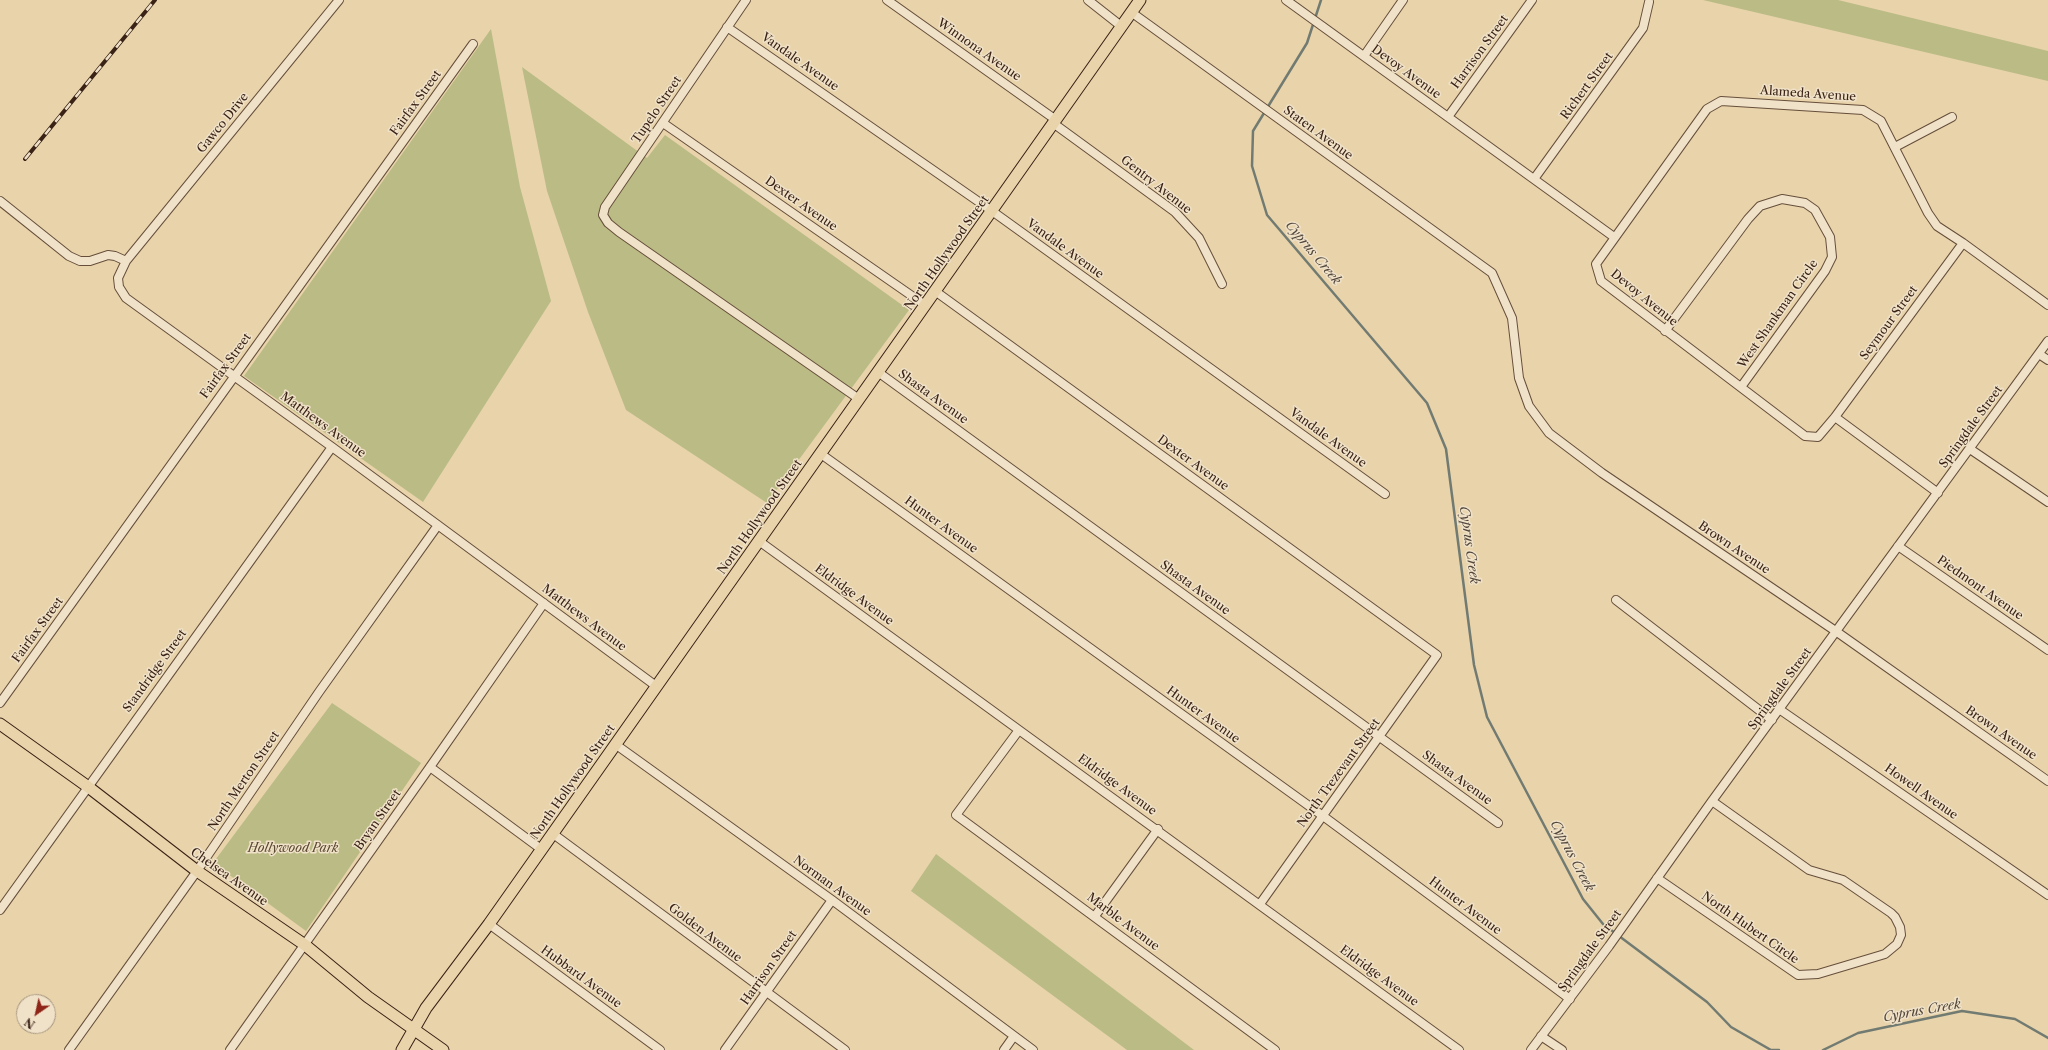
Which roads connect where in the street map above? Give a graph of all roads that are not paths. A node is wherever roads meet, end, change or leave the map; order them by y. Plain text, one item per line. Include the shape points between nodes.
1 (339, 0) edge
2 (746, 0) edge
3 (887, 0) edge
4 (1088, 0) edge
5 (1140, 0) edge
6 (1286, 0) edge
7 (1403, 0) edge
8 (1532, 0) edge
9 (1649, 2) dead end
10 (1131, 12) junction
11 (1121, 26) junction
12 (727, 27) junction
13 (473, 44) dead end
14 (1364, 56) junction
15 (1448, 117) junction
16 (1952, 117) dead end
17 (1055, 121) junction
18 (663, 123) junction
19 (1895, 147) junction
20 (1534, 180) junction
21 (0, 200) edge
22 (992, 211) junction
23 (1614, 237) junction
24 (1963, 243) junction
25 (126, 262) junction
26 (1492, 273) joint
27 (1222, 284) dead end
28 (935, 291) junction
29 (925, 305) junction
30 (2048, 305) edge
31 (1665, 331) junction
32 (2048, 342) edge
33 (2039, 354) junction
34 (2048, 360) edge
35 (878, 372) junction
36 (234, 376) junction
37 (1741, 387) junction
38 (859, 399) junction
39 (1835, 417) junction
40 (332, 447) junction
41 (1970, 449) junction
42 (821, 454) junction
43 (1938, 493) junction
44 (1385, 494) dead end
45 (2048, 502) edge
46 (438, 525) junction
47 (759, 541) junction
48 (1898, 546) junction
49 (1616, 600) dead end
50 (544, 603) junction
51 (1837, 632) junction
52 (2048, 650) edge
53 (1437, 655) joint
54 (656, 686) junction
55 (0, 703) edge
56 (1779, 709) junction
57 (1772, 720) junction
58 (0, 724) edge
59 (1019, 730) junction
60 (1380, 738) junction
61 (616, 744) junction
62 (430, 767) junction
63 (2048, 781) edge
64 (87, 786) junction
65 (1712, 801) junction
66 (1323, 816) junction
67 (1498, 823) dead end
68 (1158, 829) junction
69 (552, 833) junction
70 (541, 849) junction
71 (197, 871) junction
72 (1657, 878) junction
73 (2048, 894) edge
74 (832, 900) junction
75 (1260, 904) junction
76 (0, 910) edge
77 (1095, 916) junction
78 (488, 924) junction
79 (305, 945) junction
80 (765, 992) junction
81 (1570, 999) junction
82 (415, 1030) junction
83 (1014, 1036) junction
84 (1541, 1036) junction
85 (69, 1050) edge
86 (230, 1050) edge
87 (402, 1050) edge
88 (443, 1050) edge
89 (660, 1050) edge
90 (726, 1050) edge
91 (845, 1050) edge
92 (1004, 1050) edge
93 (1033, 1050) edge
94 (1275, 1050) edge
95 (1459, 1050) edge
96 (1531, 1050) edge
97 (1562, 1050) edge

1 - 25 street, Gawco Drive
2 - 12 street, Tupelo Street
3 - 17 street, Winnona Avenue
4 - 11 street
5 - 10 main road, North Hollywood Street
6 - 14 street, Devoy Avenue
7 - 14 street
8 - 15 street, Harrison Street
9 - 20 street, Richert Street via 1643,28
10 - 11 main road, North Hollywood Street
10 - 26 street, Staten Avenue
11 - 17 main road, North Hollywood Street
12 - 18 street, Tupelo Street
12 - 22 street, Vandale Avenue
13 - 36 street, Fairfax Street
14 - 15 street, Devoy Avenue
15 - 20 street, Devoy Avenue
16 - 19 street
17 - 22 main road, North Hollywood Street
17 - 27 street, Gentry Avenue via 1175,212 1199,238
18 - 29 street, Dexter Avenue
18 - 38 street, Tupelo Street via 605,207 605,219 619,232
19 - 23 street, Alameda Avenue via 1881,121 1863,110 1721,101 1707,109
19 - 24 street, Alameda Avenue via 1937,226
20 - 23 street, Devoy Avenue
21 - 25 street via 69,256 80,261 90,261 108,255
22 - 28 main road, North Hollywood Street
22 - 44 street, Vandale Avenue
23 - 31 street, Devoy Avenue via 1596,264 1601,281
24 - 30 street, Alameda Avenue
24 - 39 street, Seymour Street
25 - 36 street, Matthews Avenue via 118,278 119,287 126,298
26 - 51 street, Brown Avenue via 1512,318 1519,378 1526,399 1549,433 1602,473
28 - 29 main road, North Hollywood Street
28 - 53 street, Dexter Avenue
29 - 35 main road, North Hollywood Street
31 - 37 street, Devoy Avenue
31 - 37 street, West Shankman Circle via 1760,206 1782,199 1805,203 1815,210 1830,237 1832,257
32 - 33 street, Springdale Street
33 - 34 street
33 - 41 street, Springdale Street
35 - 38 main road, North Hollywood Street
35 - 60 street, Shasta Avenue
36 - 40 street, Matthews Avenue
36 - 55 street, Fairfax Street
37 - 39 street, Devoy Avenue via 1805,436 1818,437
38 - 42 main road, North Hollywood Street
39 - 43 street
40 - 46 street, Matthews Avenue
40 - 64 street, Standridge Street
41 - 43 street, Springdale Street
41 - 45 street
42 - 47 main road, North Hollywood Street
42 - 66 street, Hunter Avenue
43 - 48 street, Springdale Street
46 - 50 street, Matthews Avenue
46 - 71 street, North Merton Street via 319,692
47 - 54 main road, North Hollywood Street
47 - 59 street, Eldridge Avenue
48 - 51 street, Springdale Street
48 - 52 street, Piedmont Avenue
49 - 57 street
50 - 54 street, Matthews Avenue
50 - 62 street, Bryan Street
51 - 56 street, Springdale Street
51 - 63 street, Brown Avenue
53 - 60 street, North Trezevant Street
54 - 61 main road, North Hollywood Street
56 - 57 street, Springdale Street
56 - 73 street, Howell Avenue
57 - 65 street, Springdale Street
58 - 64 main road, Chelsea Avenue
59 - 68 street, Eldridge Avenue
59 - 77 street, Marble Avenue via 956,815
60 - 66 street, North Trezevant Street
60 - 67 street, Shasta Avenue
61 - 69 main road, North Hollywood Street
61 - 74 street, Norman Avenue
62 - 70 street
62 - 79 street, Bryan Street
64 - 71 main road, Chelsea Avenue
64 - 76 street, Standridge Street
65 - 72 street, Springdale Street
65 - 72 street, North Hubert Circle via 1809,870 1843,880 1891,913 1900,926 1900,939 1894,948 1885,954 1818,974 1798,975
66 - 75 street, North Trezevant Street
66 - 81 street, Hunter Avenue
68 - 75 street, Eldridge Avenue
68 - 77 street
69 - 70 main road, North Hollywood Street
69 - 80 street, Golden Avenue
70 - 78 main road, North Hollywood Street
71 - 79 main road, Chelsea Avenue
71 - 85 street, North Merton Street
72 - 81 street, Springdale Street
74 - 80 street, Harrison Street
74 - 83 street, Norman Avenue
75 - 95 street, Eldridge Avenue
77 - 94 street, Marble Avenue
78 - 82 main road, North Hollywood Street via 426,1008
78 - 89 street, Hubbard Avenue
79 - 82 main road, Chelsea Avenue via 368,997
79 - 86 street, Bryan Street
80 - 90 street, Harrison Street
80 - 91 street, Golden Avenue
81 - 84 street, Springdale Street
82 - 87 main road, North Hollywood Street
82 - 88 main road, Chelsea Avenue
83 - 92 street
83 - 93 street, Norman Avenue
84 - 96 street, Springdale Street
84 - 97 street

